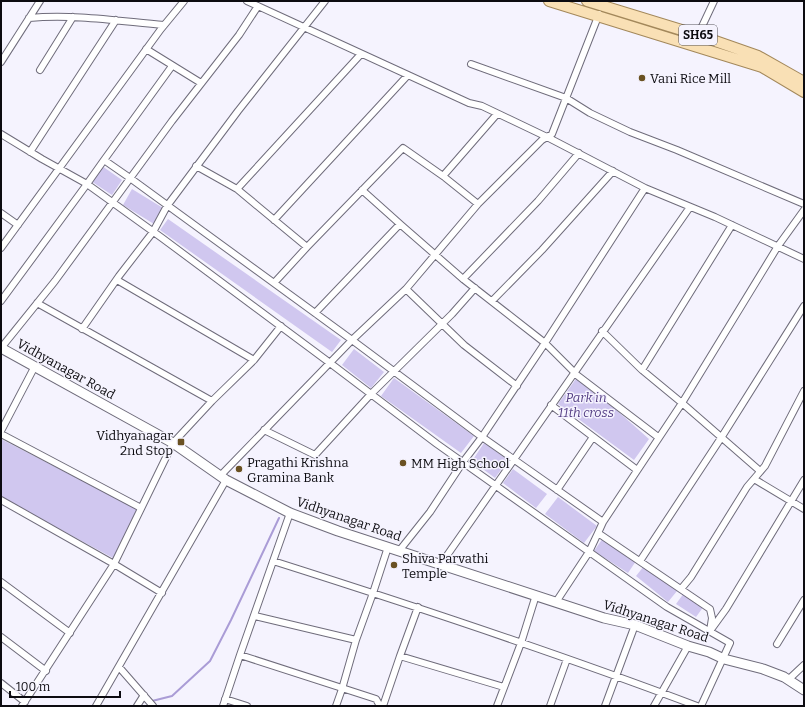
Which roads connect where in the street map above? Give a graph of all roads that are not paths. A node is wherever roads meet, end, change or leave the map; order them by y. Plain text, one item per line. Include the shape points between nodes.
1 (40, 1) edge
2 (184, 1) edge
3 (247, 1) edge
4 (325, 1) edge
5 (549, 1) edge
6 (587, 1) edge
7 (714, 1) edge
8 (602, 5) junction
9 (258, 6) junction
10 (598, 16) junction
11 (73, 17) junction
12 (29, 18) junction
13 (116, 20) junction
14 (164, 25) junction
15 (304, 28) junction
16 (698, 35) junction
17 (146, 49) junction
18 (360, 54) junction
19 (1, 62) edge
20 (471, 64) dead end
21 (172, 66) junction
22 (40, 70) dead end
23 (408, 75) junction
24 (804, 82) edge
25 (201, 83) junction
26 (804, 92) edge
27 (566, 98) junction
28 (497, 114) junction
29 (1, 134) edge
30 (547, 137) junction
31 (30, 152) junction
32 (579, 153) junction
33 (104, 160) junction
34 (196, 166) junction
35 (60, 169) junction
36 (613, 171) junction
37 (443, 176) junction
38 (130, 178) junction
39 (87, 184) junction
40 (645, 188) junction
41 (237, 189) junction
42 (362, 190) junction
43 (112, 202) junction
44 (478, 204) junction
45 (804, 204) edge
46 (167, 206) junction
47 (690, 207) junction
48 (804, 210) edge
49 (1, 213) edge
50 (274, 220) junction
51 (400, 224) junction
52 (18, 225) junction
53 (732, 225) junction
54 (153, 232) junction
55 (778, 246) junction
56 (307, 247) junction
57 (1, 248) edge
58 (436, 255) junction
59 (804, 259) edge
60 (463, 279) junction
61 (117, 280) junction
62 (274, 283) junction
63 (475, 288) junction
64 (406, 289) junction
65 (1, 301) edge
66 (492, 301) junction
67 (37, 303) junction
68 (804, 306) edge
69 (315, 313) junction
70 (442, 324) junction
71 (282, 326) junction
72 (82, 329) junction
73 (602, 331) junction
74 (352, 340) junction
75 (545, 343) junction
76 (1, 348) edge
77 (254, 360) junction
78 (330, 362) junction
79 (35, 366) junction
80 (642, 370) junction
81 (394, 371) junction
82 (574, 372) junction
83 (517, 386) junction
84 (804, 391) edge
85 (371, 394) junction
86 (212, 401) junction
87 (682, 403) junction
88 (551, 405) junction
89 (264, 430) junction
90 (1, 431) edge
91 (1, 434) edge
92 (482, 437) junction
93 (593, 437) junction
94 (658, 437) junction
95 (721, 438) junction
96 (173, 443) junction
97 (513, 459) junction
98 (463, 462) junction
99 (637, 470) junction
100 (760, 471) junction
101 (223, 478) junction
102 (754, 479) junction
103 (804, 480) edge
104 (495, 485) junction
105 (557, 490) junction
106 (1, 500) edge
107 (791, 501) junction
108 (141, 508) junction
109 (804, 509) edge
110 (290, 513) junction
111 (603, 522) junction
112 (598, 533) junction
113 (388, 547) junction
114 (399, 551) junction
115 (589, 552) junction
116 (273, 560) junction
117 (640, 561) junction
118 (114, 564) junction
119 (440, 564) junction
120 (1, 582) edge
121 (681, 589) junction
122 (373, 592) junction
123 (162, 593) junction
124 (536, 595) junction
125 (804, 600) edge
126 (556, 602) junction
127 (418, 607) junction
128 (254, 616) junction
129 (635, 625) junction
130 (710, 631) junction
131 (70, 633) junction
132 (1, 637) edge
133 (356, 640) junction
134 (521, 643) junction
135 (777, 644) dead end
136 (688, 646) junction
137 (240, 654) junction
138 (400, 656) junction
139 (567, 659) junction
140 (724, 659) junction
141 (804, 665) edge
142 (119, 667) junction
143 (46, 670) junction
144 (615, 676) junction
145 (788, 680) junction
146 (1, 683) edge
147 (504, 688) junction
148 (342, 689) junction
149 (804, 690) edge
150 (662, 693) junction
151 (144, 695) junction
152 (225, 699) junction
153 (24, 704) edge
154 (96, 706) edge
155 (137, 706) edge
156 (153, 706) edge
157 (223, 706) edge
158 (247, 706) edge
159 (336, 706) edge
160 (380, 706) edge
161 (383, 706) edge
162 (497, 706) edge
163 (550, 706) edge
164 (605, 706) edge
165 (654, 706) edge
166 (697, 706) edge
167 (701, 706) edge

1 - 12 street
2 - 14 street
3 - 9 street
4 - 15 street
5 - 10 main road
6 - 8 main road, SH65
7 - 16 street
8 - 10 street
8 - 16 main road, SH65
9 - 15 street
9 - 25 street
10 - 26 main road via 762,68
10 - 27 street
11 - 12 street
11 - 13 street
11 - 22 street
12 - 19 street
13 - 14 street
13 - 31 street
14 - 17 street
15 - 18 street
15 - 34 street
16 - 24 main road, SH65 via 758,56
17 - 21 street
17 - 35 street
18 - 23 street
18 - 41 street
20 - 27 street
21 - 25 street
21 - 33 street
23 - 28 street
23 - 50 street
25 - 38 street
27 - 30 street via 552,134
27 - 45 street via 630,132
28 - 30 street
28 - 37 street
29 - 31 street
30 - 32 street
30 - 44 street
31 - 35 street
32 - 36 street
32 - 60 street via 538,201
33 - 38 street
33 - 39 street
34 - 41 street
34 - 46 street
35 - 39 street
35 - 52 street
36 - 40 street
36 - 66 street
37 - 42 street via 403,148
37 - 44 street
38 - 43 street
38 - 46 street
39 - 43 street
39 - 65 street
40 - 47 street
40 - 75 street
41 - 50 street
42 - 51 street
42 - 56 street
43 - 54 street
43 - 67 street
44 - 58 street
46 - 54 street
46 - 62 street
47 - 53 street
47 - 73 street
48 - 55 street
49 - 52 street
50 - 56 street
51 - 58 street
51 - 69 street
52 - 57 street
53 - 55 street
53 - 80 street
54 - 61 street
54 - 71 street
55 - 59 street
55 - 87 street
56 - 62 street
58 - 60 street
58 - 64 street
60 - 63 street
61 - 72 street
61 - 77 street
62 - 69 street
63 - 66 street
63 - 70 street
64 - 70 street
64 - 74 street
66 - 75 street
67 - 72 street
67 - 76 street
68 - 95 street
69 - 74 street
70 - 81 street
70 - 83 street via 464,345
71 - 77 street
71 - 78 street
72 - 86 street
73 - 80 street
73 - 82 street
74 - 78 street
74 - 81 street
75 - 82 street
75 - 83 street
76 - 79 street, Vidhyanagar Road
77 - 86 street
78 - 85 street
78 - 89 street
79 - 90 street
79 - 96 street, Vidhyanagar Road
80 - 87 street
81 - 85 street
81 - 92 street
82 - 88 street
82 - 94 street
83 - 92 street
84 - 100 street
85 - 89 street via 315,454
85 - 98 street
86 - 96 street
87 - 94 street
87 - 95 street
88 - 93 street
88 - 97 street
89 - 101 street
91 - 108 street
92 - 97 street
92 - 98 street
93 - 99 street
93 - 105 street
94 - 99 street
95 - 100 street
95 - 117 street
96 - 101 street, Vidhyanagar Road
96 - 108 street
97 - 104 street
97 - 105 street
98 - 104 street
98 - 114 street via 430,512
99 - 111 street
100 - 102 street
101 - 110 street, Vidhyanagar Road
101 - 123 street
102 - 107 street
102 - 121 street
103 - 107 street
104 - 115 street
104 - 119 street
105 - 111 street
106 - 118 street
107 - 109 street
107 - 130 street
108 - 118 street
110 - 113 street, Vidhyanagar Road
110 - 116 street
111 - 112 street
112 - 115 street
112 - 117 street
113 - 114 street, Vidhyanagar Road
113 - 122 street
114 - 119 street, Vidhyanagar Road
115 - 126 street
115 - 130 street via 667,607
116 - 122 street
116 - 128 street
117 - 121 street
118 - 123 street
118 - 131 street
119 - 124 street, Vidhyanagar Road
120 - 131 street
121 - 130 street via 710,609
122 - 127 street
122 - 133 street
123 - 142 street
124 - 126 street, Vidhyanagar Road
124 - 134 street
125 - 135 street
126 - 129 street, Vidhyanagar Road
127 - 134 street
127 - 138 street
128 - 133 street
128 - 137 street
129 - 136 street, Vidhyanagar Road
129 - 144 street
130 - 140 street via 730,643
131 - 143 street
132 - 143 street
133 - 148 street
134 - 139 street
134 - 147 street
136 - 140 street, Vidhyanagar Road
136 - 150 street
137 - 148 street
137 - 152 street
138 - 147 street
138 - 161 street
139 - 144 street
139 - 163 street
140 - 145 street, Vidhyanagar Road via 763,669
140 - 167 street
141 - 145 street
142 - 151 street
142 - 154 street
143 - 153 street
144 - 150 street
144 - 164 street
145 - 149 street, Vidhyanagar Road
146 - 153 street
147 - 162 street
148 - 159 street
148 - 160 street via 376,699
150 - 165 street
150 - 166 street
151 - 155 street
151 - 156 street
152 - 157 street
152 - 158 street

